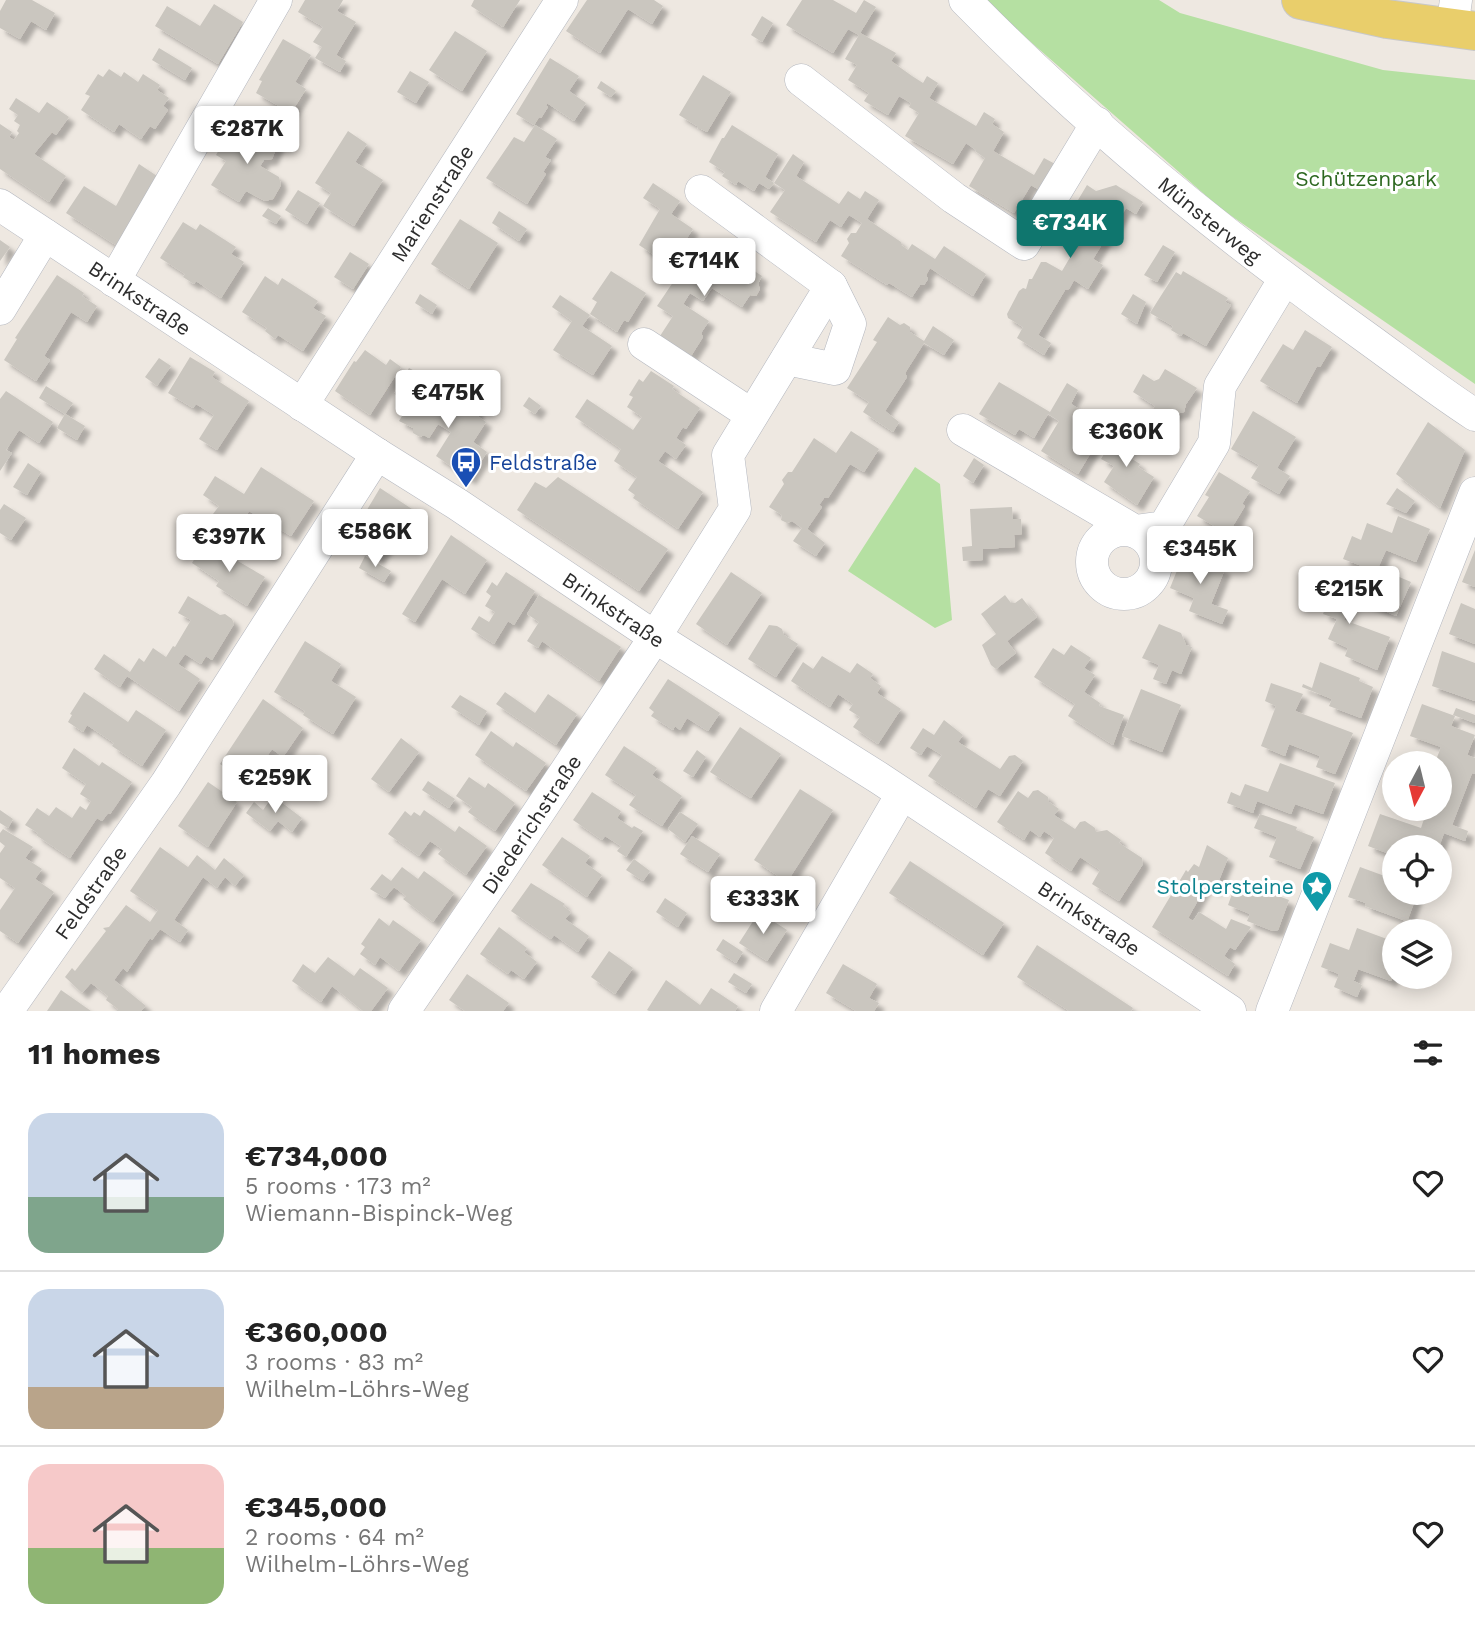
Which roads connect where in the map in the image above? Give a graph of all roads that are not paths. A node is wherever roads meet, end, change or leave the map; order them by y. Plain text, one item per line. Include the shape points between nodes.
1 (276, 0) edge
2 (562, 0) edge
3 (965, 0) edge
4 (1301, 0) edge
5 (1461, 20) edge
6 (801, 80) dead end
7 (1097, 123) junction
8 (701, 191) dead end
9 (0, 205) edge
10 (45, 234) junction
11 (1284, 280) junction
12 (114, 281) junction
13 (831, 286) junction
14 (0, 309) edge
15 (644, 344) dead end
16 (787, 359) junction
17 (302, 405) junction
18 (752, 415) junction
19 (1475, 415) edge
20 (963, 430) dead end
21 (377, 454) junction
22 (1475, 493) edge
23 (655, 637) junction
24 (902, 794) junction
25 (7, 1011) edge
26 (404, 1011) edge
27 (776, 1011) edge
28 (1230, 1011) edge
29 (1272, 1011) edge

1 - 12 street
2 - 17 street, Marienstraße
3 - 7 street, Münsterweg
4 - 5 main road via 1387,19
6 - 7 street via 954,198 1024,244
7 - 11 street, Münsterweg
8 - 13 street
9 - 10 street, Brinkstraße
10 - 12 street, Brinkstraße
10 - 14 street
11 - 19 street, Münsterweg
11 - 20 street via 1220,386 1214,443 1164,527 1135,531
12 - 17 street, Brinkstraße
13 - 16 street, Diederichstraße
13 - 16 street via 850,324 835,369
15 - 18 street
16 - 18 street, Diederichstraße
17 - 21 street, Brinkstraße
18 - 23 street, Diederichstraße via 728,455 735,509
21 - 23 street, Brinkstraße
21 - 25 street, Feldstraße via 166,783
22 - 29 street
23 - 24 street, Brinkstraße
23 - 26 street, Diederichstraße
24 - 27 street
24 - 28 street, Brinkstraße

